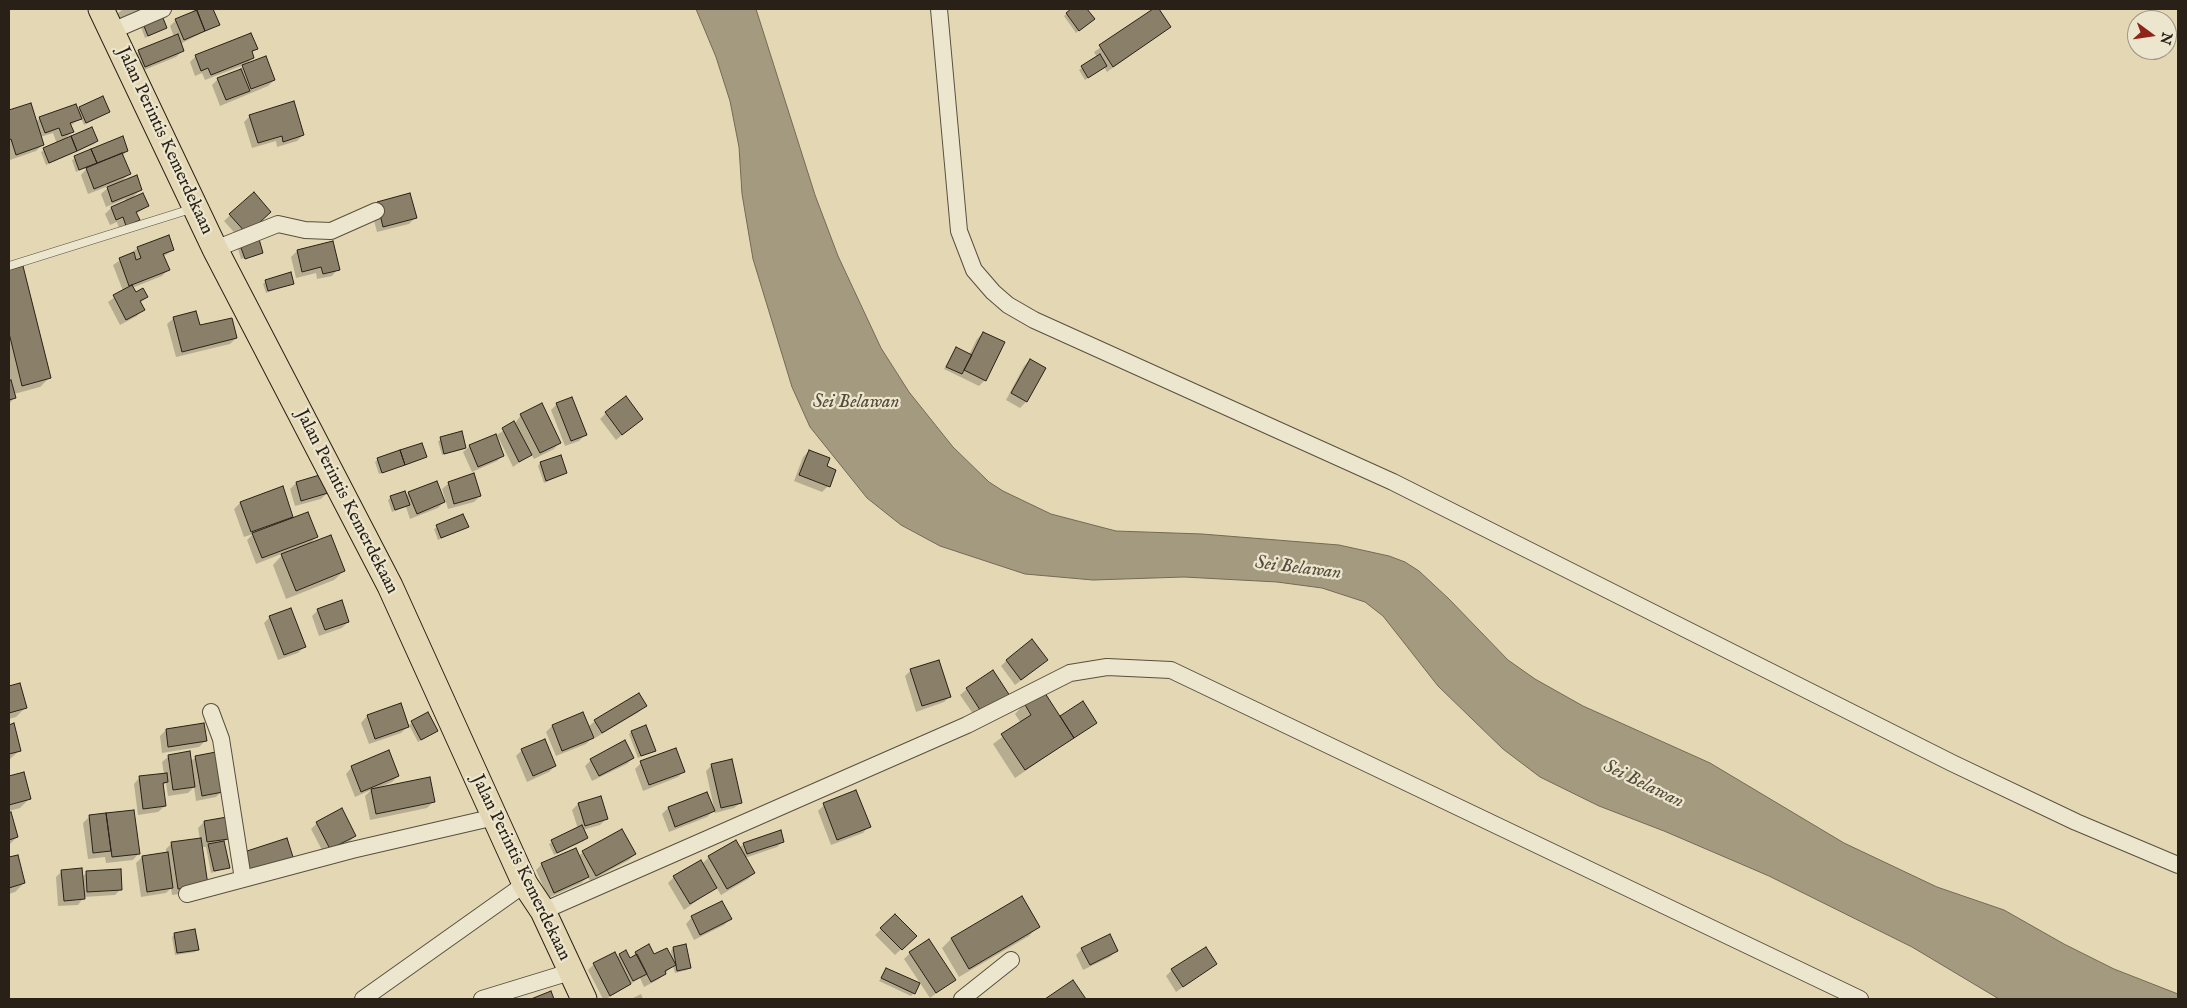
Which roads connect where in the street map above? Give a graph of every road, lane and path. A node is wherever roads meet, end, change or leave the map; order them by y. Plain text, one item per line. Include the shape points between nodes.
1 (101, 9) edge
2 (163, 9) edge
3 (939, 9) edge
4 (112, 31) junction
5 (196, 208) junction
6 (376, 211) dead end
7 (215, 249) junction
8 (9, 266) edge
9 (211, 712) dead end
10 (495, 817) junction
11 (2178, 865) edge
12 (243, 879) junction
13 (525, 884) junction
14 (187, 894) dead end
15 (543, 910) junction
16 (1011, 960) dead end
17 (570, 972) junction
18 (363, 999) edge
19 (482, 999) edge
20 (584, 999) edge
21 (962, 999) edge
22 (1860, 999) edge

1 - 4 main road, Jalan Perintis Kemerdekaan
2 - 4 street
3 - 11 street via 958,231 974,270 1008,305 1034,320 1393,482 1952,763 2076,822
4 - 5 main road, Jalan Perintis Kemerdekaan
5 - 7 main road, Jalan Perintis Kemerdekaan
5 - 8 lane
6 - 7 street via 331,231 278,224
7 - 10 main road, Jalan Perintis Kemerdekaan via 390,586
9 - 12 street via 221,739
10 - 12 street
10 - 13 main road, Jalan Perintis Kemerdekaan
12 - 14 street
13 - 15 main road, Jalan Perintis Kemerdekaan
13 - 18 street
15 - 17 main road, Jalan Perintis Kemerdekaan
15 - 22 street via 968,725 1070,673 1107,666 1171,670
16 - 21 street
17 - 19 street
17 - 20 main road, Jalan Perintis Kemerdekaan

